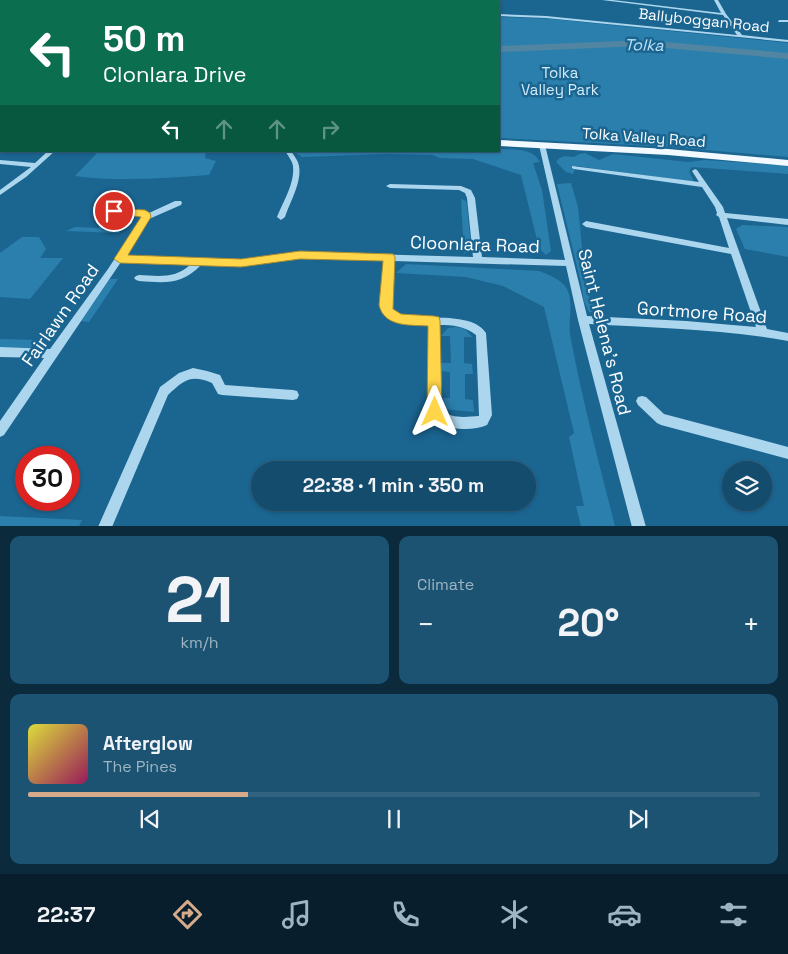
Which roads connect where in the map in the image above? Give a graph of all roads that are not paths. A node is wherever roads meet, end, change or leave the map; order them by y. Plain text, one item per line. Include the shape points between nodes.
1 (604, 0) edge
2 (716, 0) edge
3 (724, 14) junction
4 (500, 15) edge
5 (779, 21) dead end
6 (788, 22) edge
7 (741, 37) junction
8 (788, 41) edge
9 (500, 143) edge
10 (542, 146) junction
11 (51, 152) edge
12 (289, 152) edge
13 (0, 162) edge
14 (788, 163) edge
15 (37, 164) junction
16 (574, 167) dead end
17 (695, 170) dead end
18 (705, 185) junction
19 (390, 186) dead end
20 (0, 193) edge
21 (178, 203) dead end
22 (98, 214) dead end
23 (720, 215) junction
24 (146, 217) junction
25 (281, 217) dead end
26 (788, 222) edge
27 (586, 224) dead end
28 (736, 252) junction
29 (389, 257) junction
30 (120, 259) junction
31 (478, 260) junction
32 (199, 262) junction
33 (570, 264) junction
34 (139, 278) dead end
35 (583, 320) junction
36 (434, 321) junction
37 (763, 332) junction
38 (788, 337) edge
39 (0, 352) edge
40 (51, 354) junction
41 (293, 395) dead end
42 (642, 401) dead end
43 (0, 431) edge
44 (788, 453) edge
45 (105, 526) edge
46 (639, 526) edge

1 - 3 street
2 - 3 street
3 - 7 street
4 - 7 street, Ballyboggan Road
5 - 6 street
7 - 8 street, Ballyboggan Road
9 - 10 main road, Tolka Valley Road
10 - 14 main road, Tolka Valley Road via 668,152
10 - 33 street, Saint Helena's Road
11 - 15 street
12 - 25 street via 296,166 295,177
13 - 15 street
15 - 20 street
16 - 18 street
17 - 18 street
18 - 23 street via 719,207
19 - 31 street via 461,188 468,192
21 - 24 street
22 - 24 street via 130,211 145,213
23 - 26 street
23 - 28 street
24 - 30 street, Fairlawn Road
27 - 28 street
28 - 37 street
29 - 31 street, Cloonlara Road
29 - 32 street, Cloonlara Road via 300,255 241,263
29 - 36 street via 387,312 399,319
30 - 32 street, Cloonlara Road
30 - 40 street, Fairlawn Road
31 - 33 street, Cloonlara Road
32 - 34 street via 186,276 173,280
33 - 35 street, Saint Helena's Road
35 - 37 street, Gortmore Road
35 - 46 street, Saint Helena's Road
36 - 36 street via 472,324 481,333 486,415 483,421 447,421 435,412
37 - 38 street, Gortmore Road
39 - 40 street
40 - 43 street, Fairlawn Road
41 - 45 street via 222,390 216,379 199,372 180,377 164,391
42 - 44 street via 661,419

